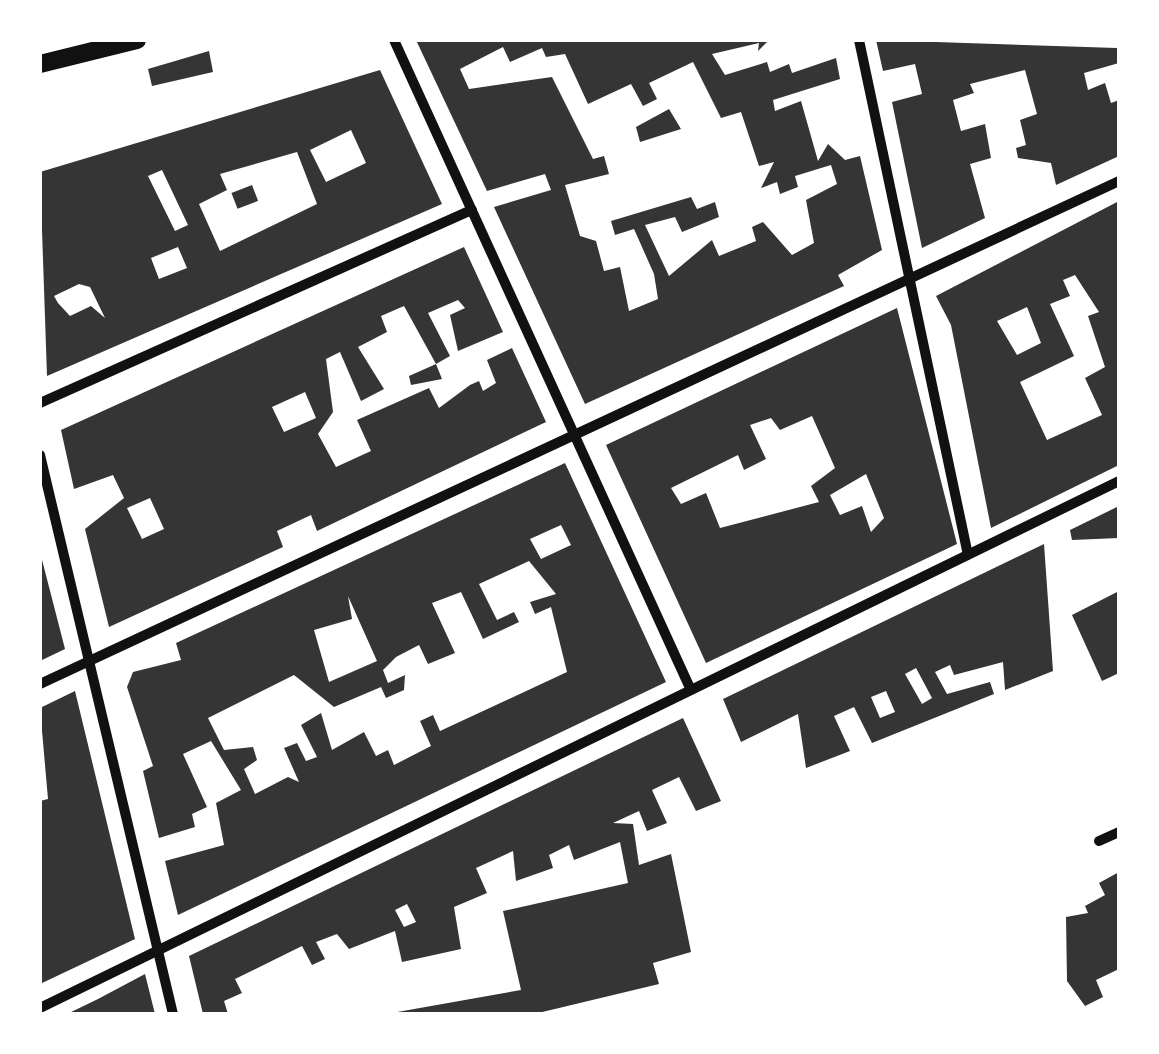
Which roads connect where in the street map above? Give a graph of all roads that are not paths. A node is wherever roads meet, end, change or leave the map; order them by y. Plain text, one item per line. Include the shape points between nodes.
1 (138, 40) edge
2 (394, 40) edge
3 (859, 40) edge
4 (40, 64) edge
5 (1119, 182) edge
6 (472, 210) junction
7 (908, 278) junction
8 (40, 403) edge
9 (575, 435) junction
10 (40, 454) edge
11 (1119, 481) edge
12 (968, 555) junction
13 (88, 660) junction
14 (40, 684) edge
15 (690, 688) junction
16 (1119, 832) edge
17 (1099, 841) dead end
18 (159, 951) junction
19 (40, 1008) edge
20 (173, 1014) edge

1 - 4 street
2 - 6 street
3 - 7 street
5 - 7 street
6 - 8 street
6 - 9 street
7 - 9 street
7 - 12 street
9 - 13 street
9 - 15 street
10 - 13 street
11 - 12 street
12 - 15 street
13 - 14 street
13 - 18 street
15 - 18 street
16 - 17 street
18 - 19 street
18 - 20 street

